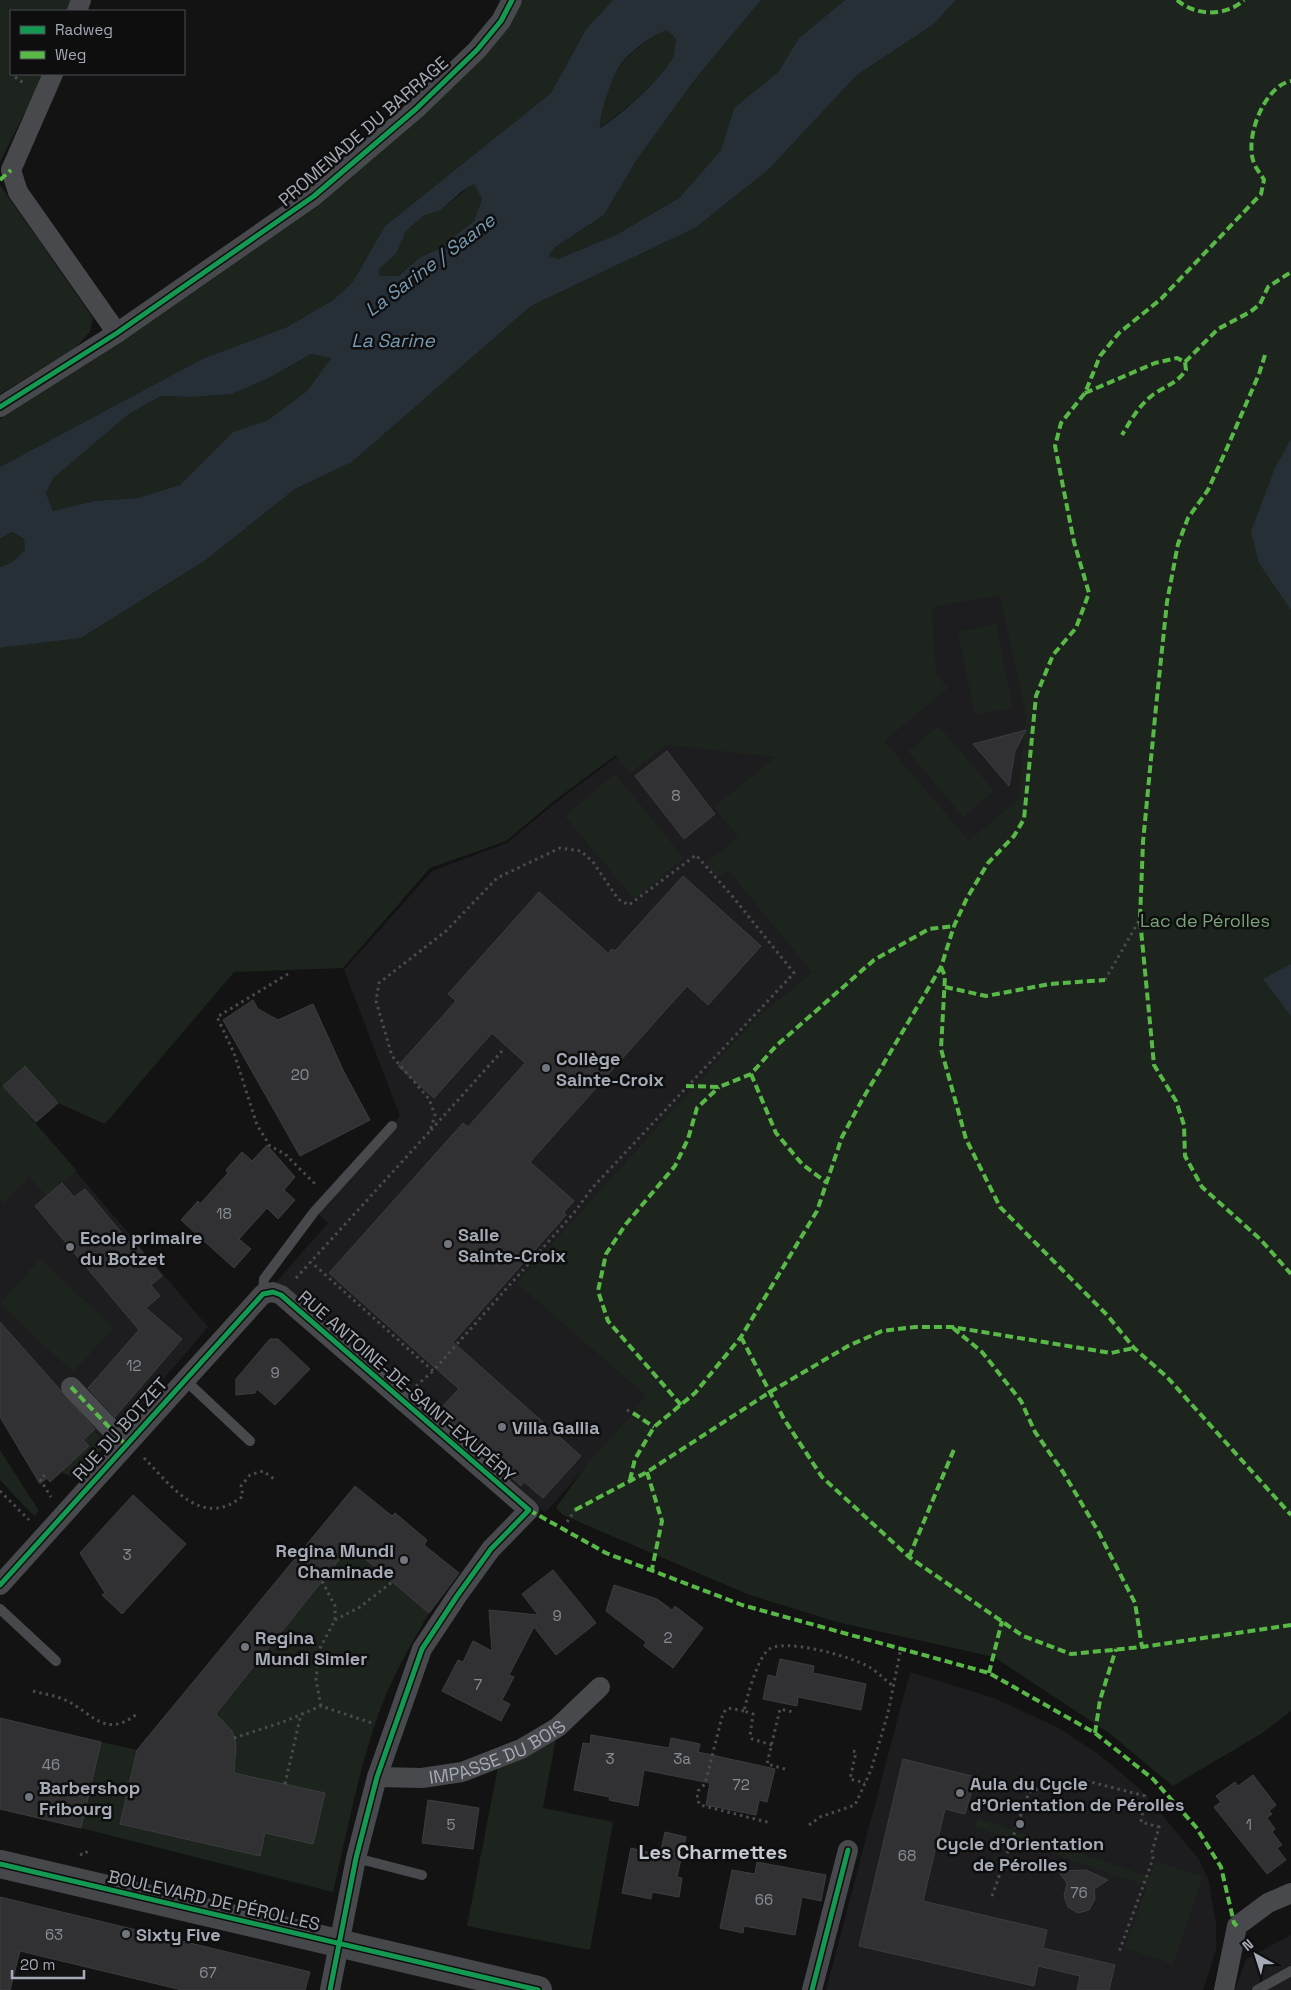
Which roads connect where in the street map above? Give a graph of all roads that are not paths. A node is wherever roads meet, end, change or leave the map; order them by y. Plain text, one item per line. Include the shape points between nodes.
1 (512, 0) edge
2 (53, 75) edge
3 (117, 333) junction
4 (0, 407) edge
5 (392, 1126) dead end
6 (263, 1294) junction
7 (184, 1378) junction
8 (71, 1387) dead end
9 (250, 1440) dead end
10 (126, 1443) junction
11 (0, 1585) edge
12 (0, 1609) edge
13 (56, 1661) dead end
14 (600, 1687) dead end
15 (377, 1777) junction
16 (848, 1850) dead end
17 (356, 1858) junction
18 (0, 1864) edge
19 (422, 1875) dead end
20 (1291, 1893) edge
21 (340, 1944) junction
22 (1291, 1971) edge
23 (330, 1990) edge
24 (538, 1990) edge
25 (812, 1990) edge
26 (1224, 1990) edge
27 (1257, 1990) edge

1 - 3 street, PROMENADE DU BARRAGE via 501,21 477,50 416,109 314,196
2 - 3 street via 11,170 18,192
3 - 4 street, PROMENADE DU BARRAGE
5 - 6 lane via 314,1212 264,1279
6 - 7 street, RUE DU BOTZET
6 - 15 street, RUE ANTOINE-DE-SAINT-EXUPÉRY via 273,1292 281,1295 529,1510 491,1549 422,1649
7 - 9 lane
7 - 10 street, RUE DU BOTZET
8 - 10 street, RUE DU BOTZET
10 - 11 street, RUE DU BOTZET
12 - 13 lane
14 - 15 street, IMPASSE DU BOIS via 558,1727 521,1749 462,1772 422,1778
15 - 17 street
16 - 25 street
17 - 19 lane
17 - 21 street
18 - 21 main road, BOULEVARD DE PÉROLLES
20 - 26 street via 1268,1903 1238,1926
21 - 23 street
21 - 24 main road, BOULEVARD DE PÉROLLES
22 - 27 lane

